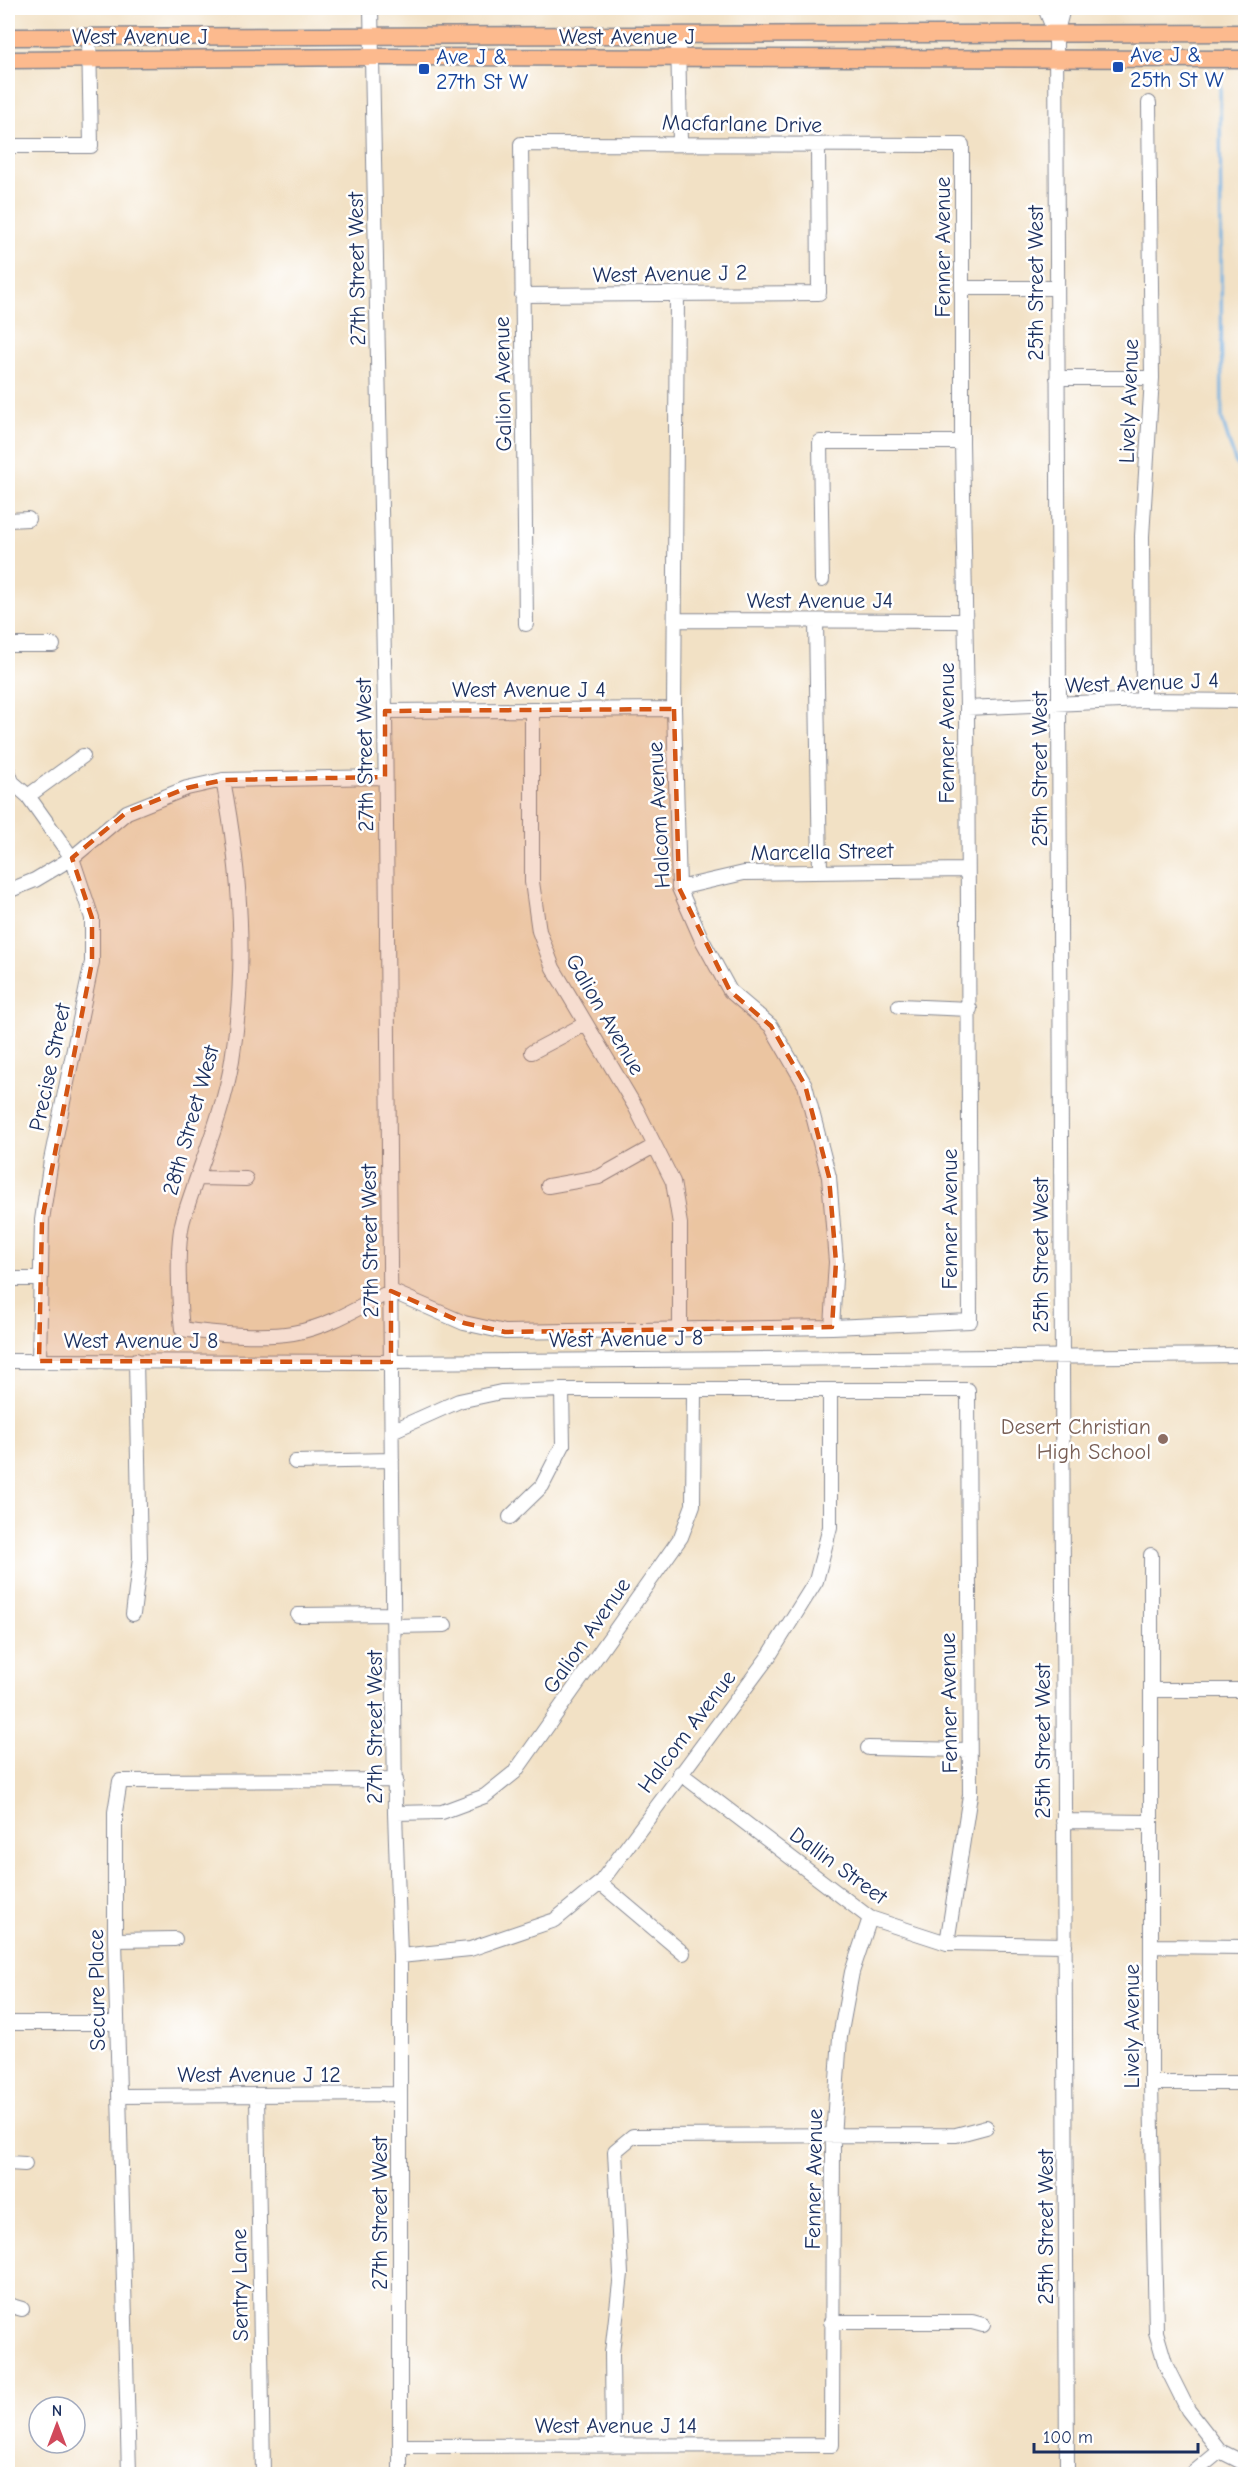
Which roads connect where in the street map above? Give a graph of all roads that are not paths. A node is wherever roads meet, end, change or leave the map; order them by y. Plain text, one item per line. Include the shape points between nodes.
1 (371, 8) edge
2 (1045, 8) edge
3 (1063, 8) edge
4 (1245, 33) edge
5 (372, 34) junction
6 (678, 35) junction
7 (1056, 35) junction
8 (8, 37) edge
9 (89, 37) junction
10 (373, 57) junction
11 (678, 58) junction
12 (1245, 58) edge
13 (89, 59) junction
14 (8, 60) edge
15 (1056, 60) junction
16 (1149, 103) dead end
17 (680, 143) junction
18 (521, 144) joint
19 (962, 145) joint
20 (8, 146) edge
21 (818, 146) junction
22 (964, 288) junction
23 (1056, 288) junction
24 (677, 295) junction
25 (522, 296) junction
26 (1057, 378) junction
27 (1152, 378) junction
28 (962, 442) junction
29 (28, 519) dead end
30 (8, 520) edge
31 (822, 580) dead end
32 (675, 620) junction
33 (966, 621) junction
34 (816, 622) junction
35 (525, 624) dead end
36 (8, 645) edge
37 (54, 645) dead end
38 (1143, 700) junction
39 (1245, 701) edge
40 (1060, 705) junction
41 (967, 708) junction
42 (674, 709) junction
43 (385, 711) junction
44 (532, 711) junction
45 (83, 756) dead end
46 (8, 771) edge
47 (385, 777) junction
48 (224, 780) junction
49 (28, 796) junction
50 (72, 858) junction
51 (967, 870) junction
52 (820, 872) junction
53 (679, 888) junction
54 (8, 891) edge
55 (899, 1006) dead end
56 (970, 1009) junction
57 (585, 1024) junction
58 (532, 1053) dead end
59 (654, 1146) junction
60 (199, 1178) junction
61 (246, 1179) dead end
62 (548, 1186) dead end
63 (8, 1280) edge
64 (40, 1280) junction
65 (391, 1291) junction
66 (832, 1327) junction
67 (680, 1329) junction
68 (1061, 1355) junction
69 (1245, 1355) edge
70 (136, 1360) junction
71 (8, 1361) edge
72 (39, 1361) junction
73 (391, 1362) junction
74 (562, 1390) junction
75 (830, 1390) junction
76 (693, 1391) junction
77 (392, 1431) junction
78 (392, 1460) junction
79 (295, 1462) dead end
80 (510, 1517) dead end
81 (1150, 1555) dead end
82 (133, 1614) dead end
83 (298, 1615) dead end
84 (394, 1620) junction
85 (445, 1625) dead end
86 (1151, 1690) junction
87 (1245, 1690) edge
88 (868, 1748) dead end
89 (968, 1750) junction
90 (680, 1773) junction
91 (396, 1780) junction
92 (395, 1813) junction
93 (1063, 1821) junction
94 (1151, 1822) junction
95 (600, 1883) junction
96 (870, 1918) junction
97 (175, 1939) dead end
98 (115, 1940) junction
99 (947, 1943) junction
100 (1065, 1945) junction
101 (1152, 1946) junction
102 (1245, 1947) edge
103 (683, 1953) dead end
104 (400, 1956) junction
105 (8, 2023) edge
106 (117, 2024) junction
107 (1151, 2083) junction
108 (1245, 2083) edge
109 (399, 2094) junction
110 (119, 2096) junction
111 (257, 2096) junction
112 (986, 2127) dead end
113 (833, 2137) junction
114 (8, 2163) edge
115 (25, 2164) dead end
116 (8, 2305) edge
117 (22, 2309) dead end
118 (831, 2322) junction
119 (983, 2325) dead end
120 (832, 2445) joint
121 (401, 2446) junction
122 (612, 2446) junction
123 (1220, 2451) junction
124 (1245, 2464) edge
125 (129, 2475) edge
126 (263, 2475) edge
127 (400, 2475) edge
128 (1067, 2475) edge
129 (1192, 2475) edge

1 - 5 street, 27th Street West
2 - 7 street, 25th Street West
3 - 7 street, 25th Street West
4 - 7 main road, West Avenue J
5 - 6 main road, West Avenue J
5 - 9 main road, West Avenue J
5 - 10 street, 27th Street West
6 - 7 main road, West Avenue J
6 - 11 street
7 - 15 street, 25th Street West
8 - 9 main road, West Avenue J
9 - 13 street
10 - 11 main road, West Avenue J
10 - 13 main road, West Avenue J
10 - 43 street, 27th Street West
11 - 15 main road, West Avenue J
11 - 17 street
12 - 15 main road, West Avenue J
13 - 14 main road, West Avenue J
13 - 20 street via 91,146
15 - 23 street, 25th Street West
16 - 27 street, Lively Avenue
17 - 18 street, Macfarlane Drive
17 - 21 street, Macfarlane Drive
18 - 25 street, Galion Avenue
19 - 21 street, Macfarlane Drive
19 - 22 street, Fenner Avenue
21 - 24 street, West Avenue J 2 via 819,292
22 - 23 street
22 - 28 street, Fenner Avenue
23 - 26 street, 25th Street West
24 - 25 street, West Avenue J 2
24 - 32 street, Halcom Avenue
25 - 35 street, Galion Avenue
26 - 27 street
26 - 40 street, 25th Street West
27 - 38 street, Lively Avenue via 1142,536
28 - 31 street via 820,442
28 - 33 street, Fenner Avenue
29 - 30 street
32 - 34 street, West Avenue J4
32 - 42 street, Halcom Avenue
33 - 34 street, West Avenue J4
33 - 41 street, Fenner Avenue
34 - 52 street
36 - 37 street
38 - 39 street, West Avenue J 4
38 - 40 street, West Avenue J 4
40 - 41 street, West Avenue J 4
40 - 68 street, 25th Street West
41 - 51 street, Fenner Avenue
42 - 44 street, West Avenue J 4
42 - 53 street, Halcom Avenue
43 - 44 street, West Avenue J 4
43 - 47 street, 27th Street West
44 - 57 street, Galion Avenue via 532,882 539,931 553,968
45 - 49 street
46 - 49 street, Precise Street via 12,782
47 - 48 street
47 - 65 street, 27th Street West
48 - 50 street via 187,788 127,812
48 - 60 street, 28th Street West via 236,850 242,955 232,1061
49 - 50 street, Precise Street
50 - 54 street
50 - 64 street, Precise Street via 92,918 92,962 51,1160 42,1220
51 - 52 street, Marcella Street
51 - 56 street, Fenner Avenue
52 - 53 street, Marcella Street via 744,873
53 - 66 street, Halcom Avenue via 730,991 771,1026 805,1085 829,1177 836,1262
55 - 56 street
56 - 66 street, Fenner Avenue via 970,1321
57 - 58 street
57 - 59 street, Galion Avenue via 636,1108
59 - 62 street via 599,1177
59 - 67 street, Galion Avenue via 673,1182 680,1224
60 - 61 street
60 - 65 street, 28th Street West via 182,1222 178,1298 182,1329 211,1334 292,1333 330,1322
63 - 64 street
64 - 72 street, Precise Street
65 - 67 street via 464,1323 505,1332
65 - 73 street, 27th Street West
66 - 67 street
68 - 69 street, West Avenue J 8
68 - 73 street, West Avenue J 8
68 - 93 street, 25th Street West
70 - 72 street, West Avenue J 8
70 - 73 street, West Avenue J 8
70 - 82 street via 140,1558
71 - 72 street, West Avenue J 8
73 - 77 street, 27th Street West
74 - 76 street
74 - 77 street via 501,1392 459,1401
74 - 80 street via 563,1445 542,1486
75 - 76 street
75 - 89 street, Fenner Avenue via 968,1389
75 - 90 street, Halcom Avenue via 830,1527 816,1581 770,1656
76 - 92 street, Galion Avenue via 693,1505 681,1537 514,1772 485,1797 442,1812
77 - 78 street, 27th Street West
78 - 79 street
78 - 84 street, 27th Street West
81 - 86 street, Lively Avenue
83 - 84 street
84 - 85 street
84 - 91 street, 27th Street West
86 - 87 street
86 - 94 street, Lively Avenue
88 - 89 street
89 - 99 street, Fenner Avenue via 970,1795
90 - 95 street, Halcom Avenue
90 - 96 street, Dallin Street
91 - 92 street, 27th Street West
91 - 98 street, Secure Place via 120,1781 115,1812
92 - 104 street, 27th Street West
93 - 94 street
93 - 100 street, 25th Street West
94 - 101 street, Lively Avenue
95 - 103 street
95 - 104 street, Halcom Avenue via 555,1920 470,1949
96 - 99 street, Dallin Street
96 - 113 street, Fenner Avenue via 852,1972 840,2037
97 - 98 street
98 - 106 street, Secure Place
99 - 100 street, Dallin Street
100 - 128 street, 25th Street West
101 - 102 street
101 - 107 street, Lively Avenue
104 - 109 street, 27th Street West
105 - 106 street
106 - 110 street, Secure Place
107 - 108 street
107 - 123 street, Lively Avenue via 1156,2332 1166,2366 1188,2410
109 - 111 street, West Avenue J 12
109 - 121 street, 27th Street West
110 - 111 street, West Avenue J 12
110 - 125 street, Secure Place
111 - 126 street, Sentry Lane
112 - 113 street via 956,2135
113 - 118 street, Fenner Avenue
113 - 122 street via 633,2136 615,2151 621,2274 612,2353
114 - 115 street
116 - 117 street
118 - 119 street
118 - 120 street, Fenner Avenue
120 - 122 street, West Avenue J 14
121 - 122 street, West Avenue J 14
121 - 127 street, 27th Street West
123 - 124 street, Lively Avenue
123 - 129 street

